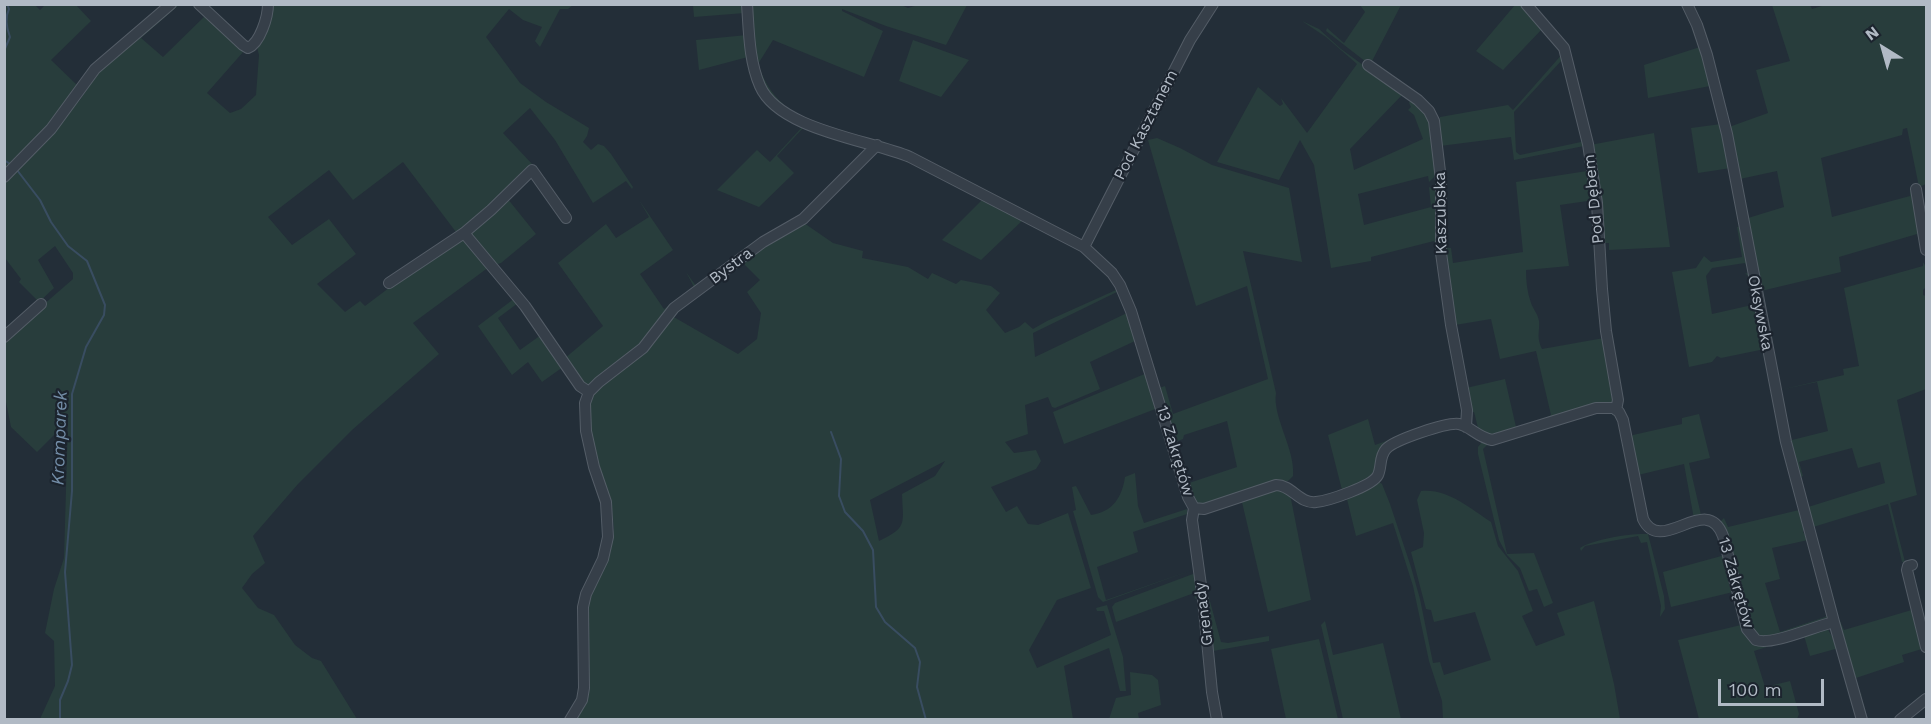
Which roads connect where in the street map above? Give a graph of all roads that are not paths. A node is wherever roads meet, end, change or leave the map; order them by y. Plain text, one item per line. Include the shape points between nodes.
1 (171, 4) edge
2 (199, 4) edge
3 (268, 4) edge
4 (747, 4) edge
5 (1213, 4) edge
6 (1526, 4) edge
7 (1687, 4) edge
8 (1368, 65) dead end
9 (877, 145) junction
10 (7, 175) edge
11 (1916, 189) dead end
12 (566, 218) dead end
13 (464, 234) junction
14 (1084, 247) junction
15 (1926, 250) edge
16 (389, 283) dead end
17 (41, 304) dead end
18 (4, 337) edge
19 (589, 392) junction
20 (1616, 410) junction
21 (1466, 427) junction
22 (1194, 508) junction
23 (1911, 565) dead end
24 (1834, 622) junction
25 (1926, 647) edge
26 (1926, 699) edge
27 (570, 720) edge
28 (1217, 720) edge
29 (1862, 720) edge
30 (1900, 720) edge

1 - 10 street via 95,69 51,129
2 - 3 street via 248,48 256,41
4 - 9 street, 13 Zakrętów via 752,62 766,96 780,109 812,125
5 - 14 street, Pod Kasztanem via 1190,40
6 - 20 street, Pod Dębem via 1564,48 1588,144 1597,203 1608,342 1618,400
7 - 24 street, Oksywska via 1705,48 1730,143 1785,442
8 - 21 street, Kaszubska via 1418,100 1434,122 1442,180 1441,254 1467,410
9 - 14 street, 13 Zakrętów via 910,157
9 - 19 street, Bystra via 803,219 763,242 674,308 643,348
11 - 15 street
12 - 13 street via 532,170
13 - 16 street
13 - 19 street via 525,306 580,386
14 - 22 street, 13 Zakrętów via 1109,269 1125,296
17 - 18 street
19 - 27 street via 585,403 586,431 606,502 608,537 583,607 584,688
20 - 21 street, 13 Zakrętów via 1596,408 1492,440
20 - 24 street, 13 Zakrętów via 1623,420 1646,523 1659,532 1704,519 1719,526 1747,629 1753,638 1770,642
21 - 22 street, 13 Zakrętów via 1447,425 1392,444 1383,454 1378,475 1372,482 1326,500 1305,501 1287,487 1276,485 1204,509
22 - 28 street, Grenady via 1192,520
23 - 25 street via 1907,570
24 - 29 street
26 - 30 street

